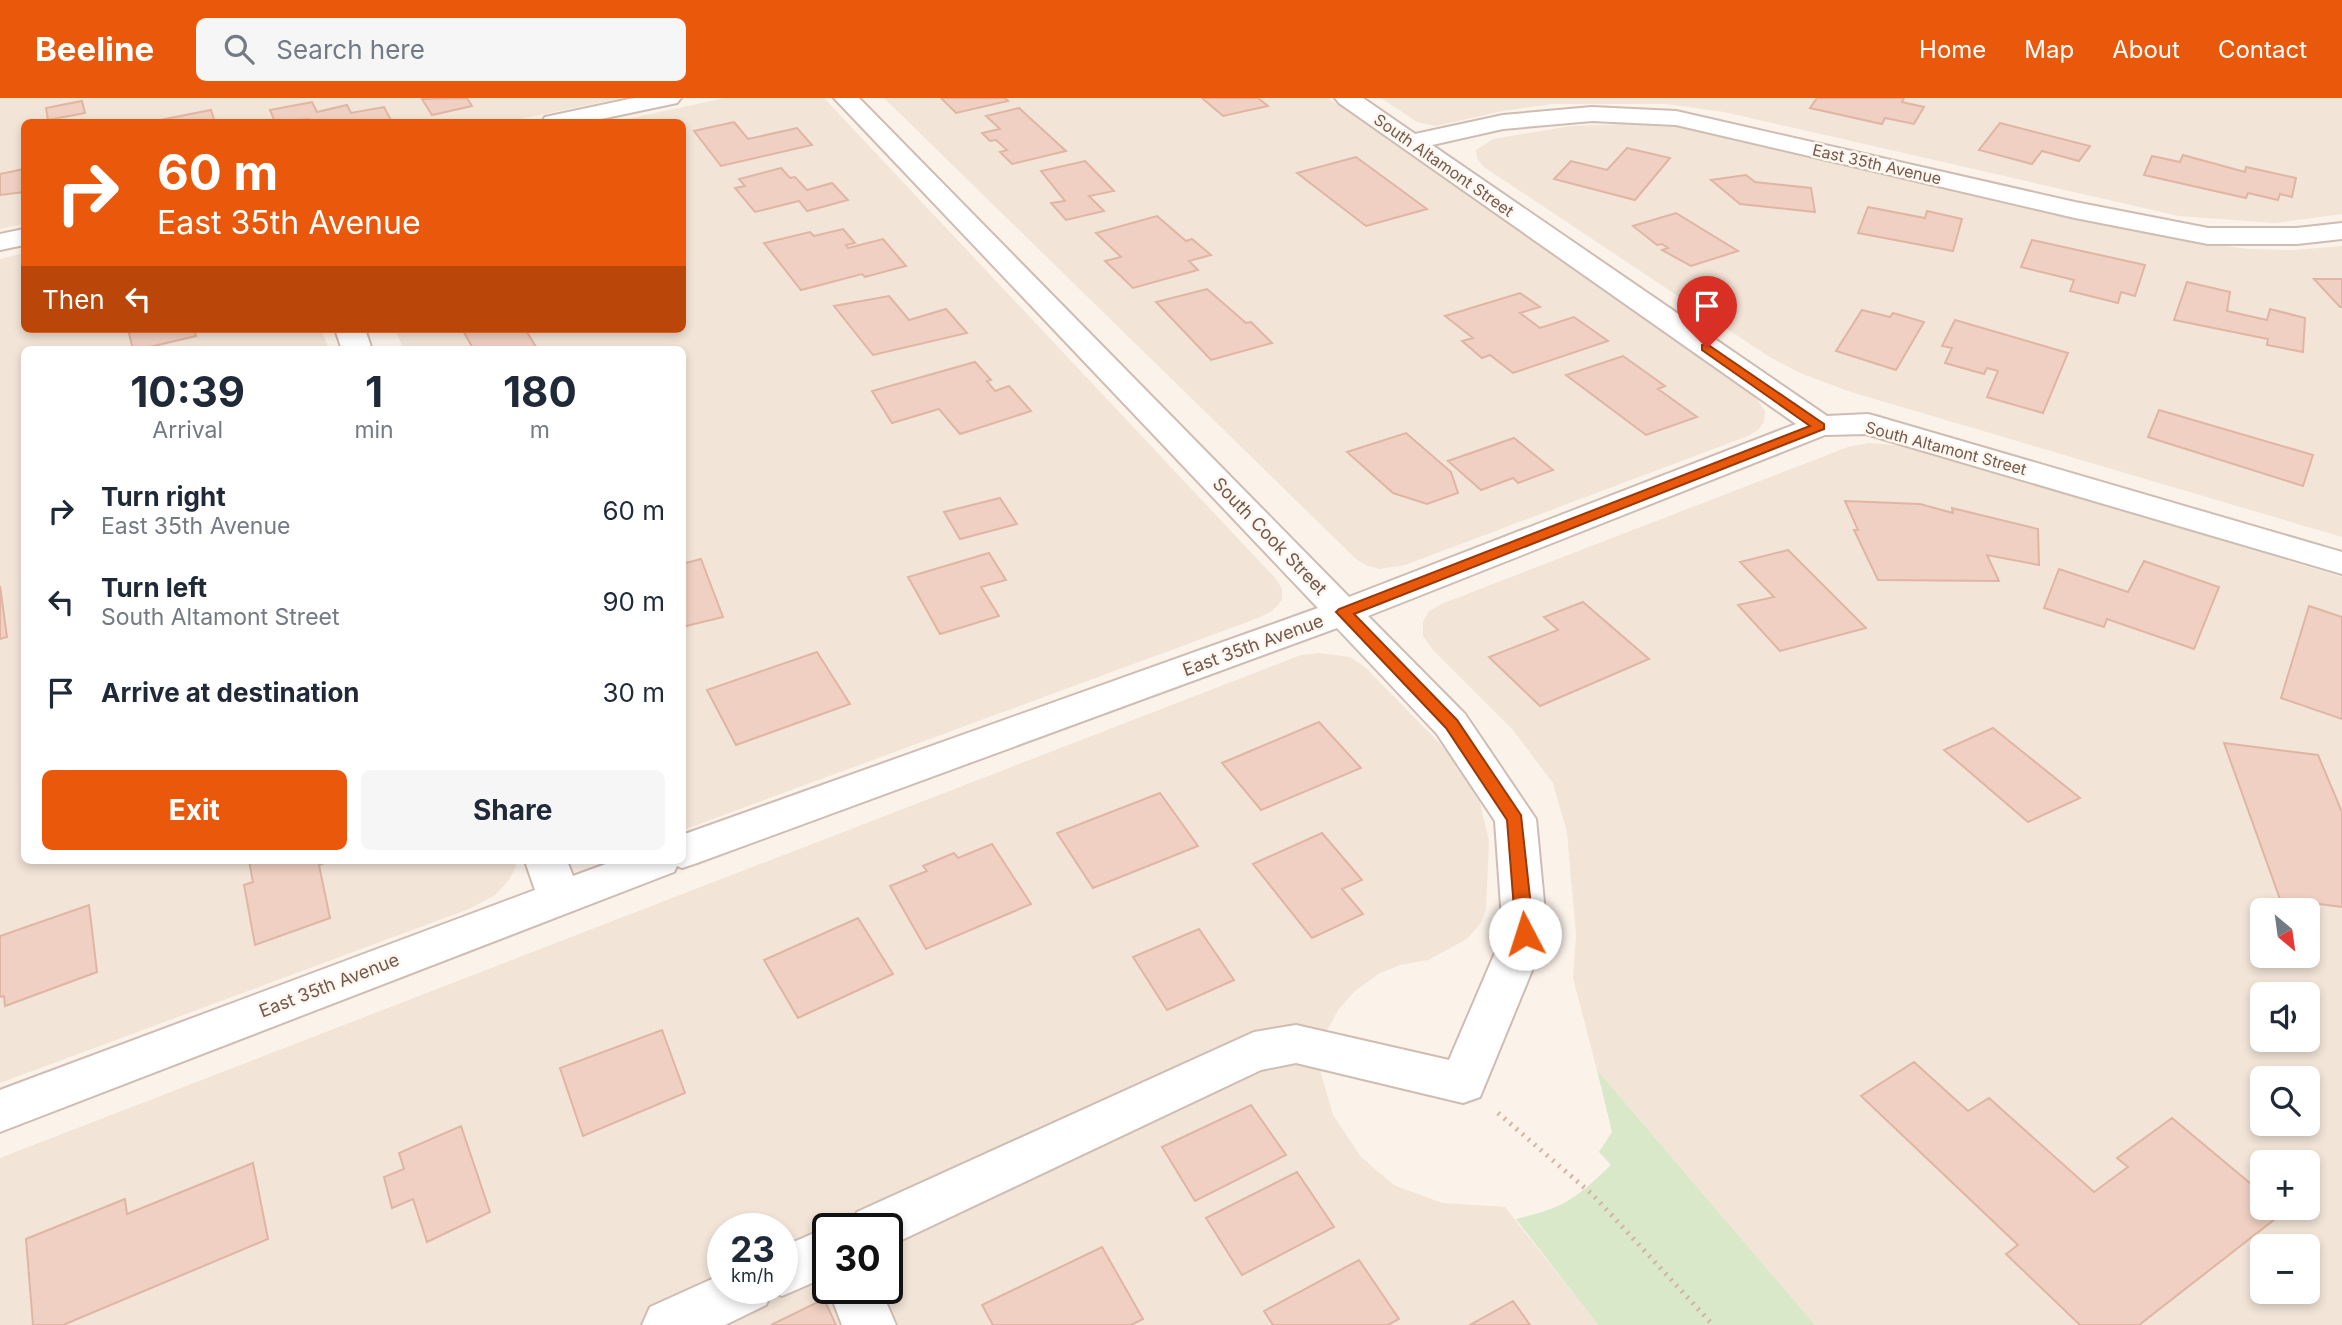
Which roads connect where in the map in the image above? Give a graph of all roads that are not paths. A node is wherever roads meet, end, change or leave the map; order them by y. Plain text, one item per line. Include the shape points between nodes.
1 (669, 98) edge
2 (846, 98) edge
3 (1347, 98) edge
4 (568, 119) edge
5 (1412, 142) junction
6 (2342, 231) edge
7 (21, 238) edge
8 (0, 242) edge
9 (1820, 426) junction
10 (2342, 563) edge
11 (1344, 612) junction
12 (686, 851) edge
13 (641, 864) edge
14 (552, 879) edge
15 (0, 1111) edge
16 (903, 1215) edge
17 (714, 1304) edge
18 (860, 1304) edge
19 (669, 1325) edge
20 (869, 1325) edge

1 - 4 street
2 - 11 street, South Cook Street
3 - 5 street, South Altamont Street
5 - 6 street, East 35th Avenue via 1503,122 1592,114 1676,118 2208,236
5 - 9 street, South Altamont Street
7 - 8 street
9 - 10 street, South Altamont Street via 1868,424
9 - 11 street, East 35th Avenue
11 - 12 street, East 35th Avenue
11 - 16 street, South Cook Street via 1451,724 1515,819 1525,934 1462,1083 1296,1044 1254,1052
13 - 14 street, East 35th Avenue
14 - 15 street, East 35th Avenue
17 - 19 street
18 - 20 street

